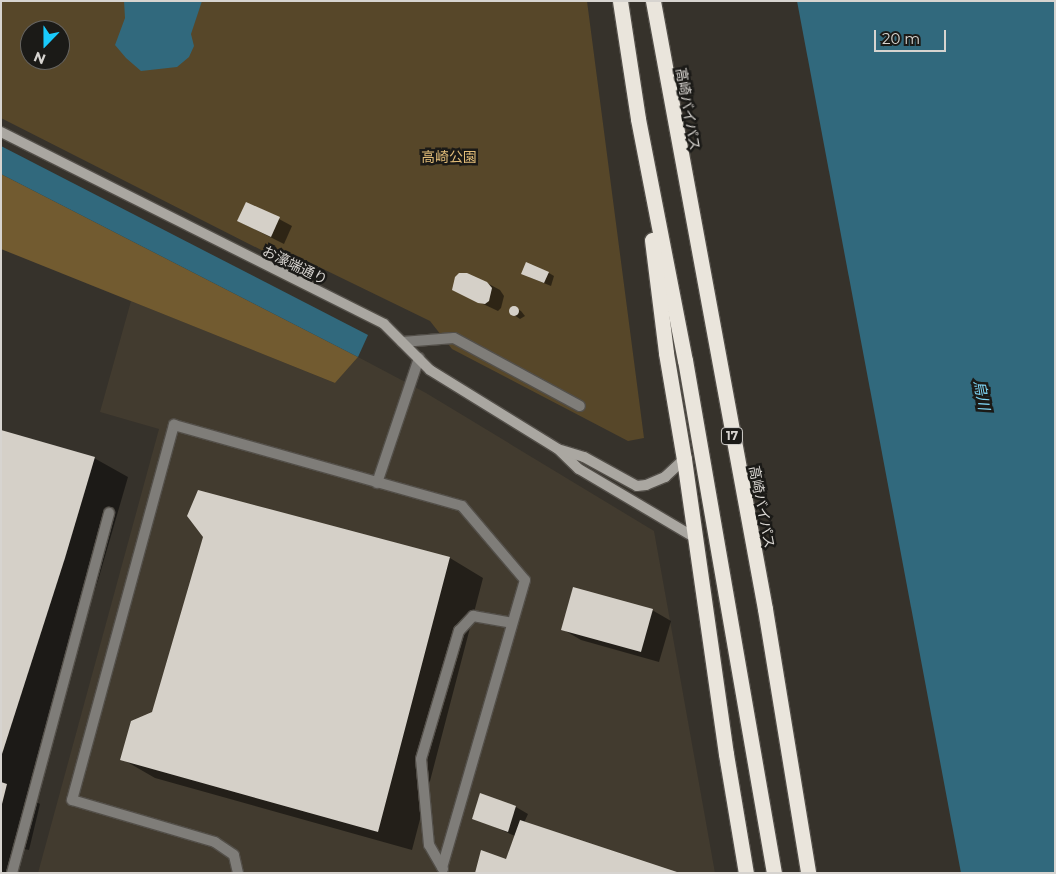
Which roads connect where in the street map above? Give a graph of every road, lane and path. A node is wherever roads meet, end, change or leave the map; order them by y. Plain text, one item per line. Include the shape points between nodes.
1 (620, 1) edge
2 (653, 1) edge
3 (638, 119) junction
4 (1, 132) edge
5 (402, 342) junction
6 (419, 358) junction
7 (580, 406) dead end
8 (558, 449) junction
9 (684, 459) junction
10 (378, 483) junction
11 (109, 513) dead end
12 (694, 537) junction
13 (511, 623) junction
14 (443, 870) edge
15 (12, 873) edge
16 (238, 873) edge
17 (746, 873) edge
18 (774, 873) edge
19 (808, 873) edge

1 - 3 highway
2 - 19 highway, 高崎バイパス / 17 via 765,609
3 - 9 highway via 666,353
3 - 18 highway via 685,360
4 - 5 street, お濠端通り via 384,324
5 - 6 street, お濠端通り
5 - 7 lane via 454,338
6 - 8 street, お濠端通り via 430,370
6 - 10 lane
8 - 9 street via 584,457 637,486 664,477
8 - 12 street via 579,469
9 - 12 highway
10 - 13 lane via 462,506 524,580
10 - 16 lane via 174,425 72,800 215,842 234,855
11 - 15 lane
12 - 17 highway
13 - 14 lane
13 - 14 lane via 473,616 459,631 421,759 429,845

